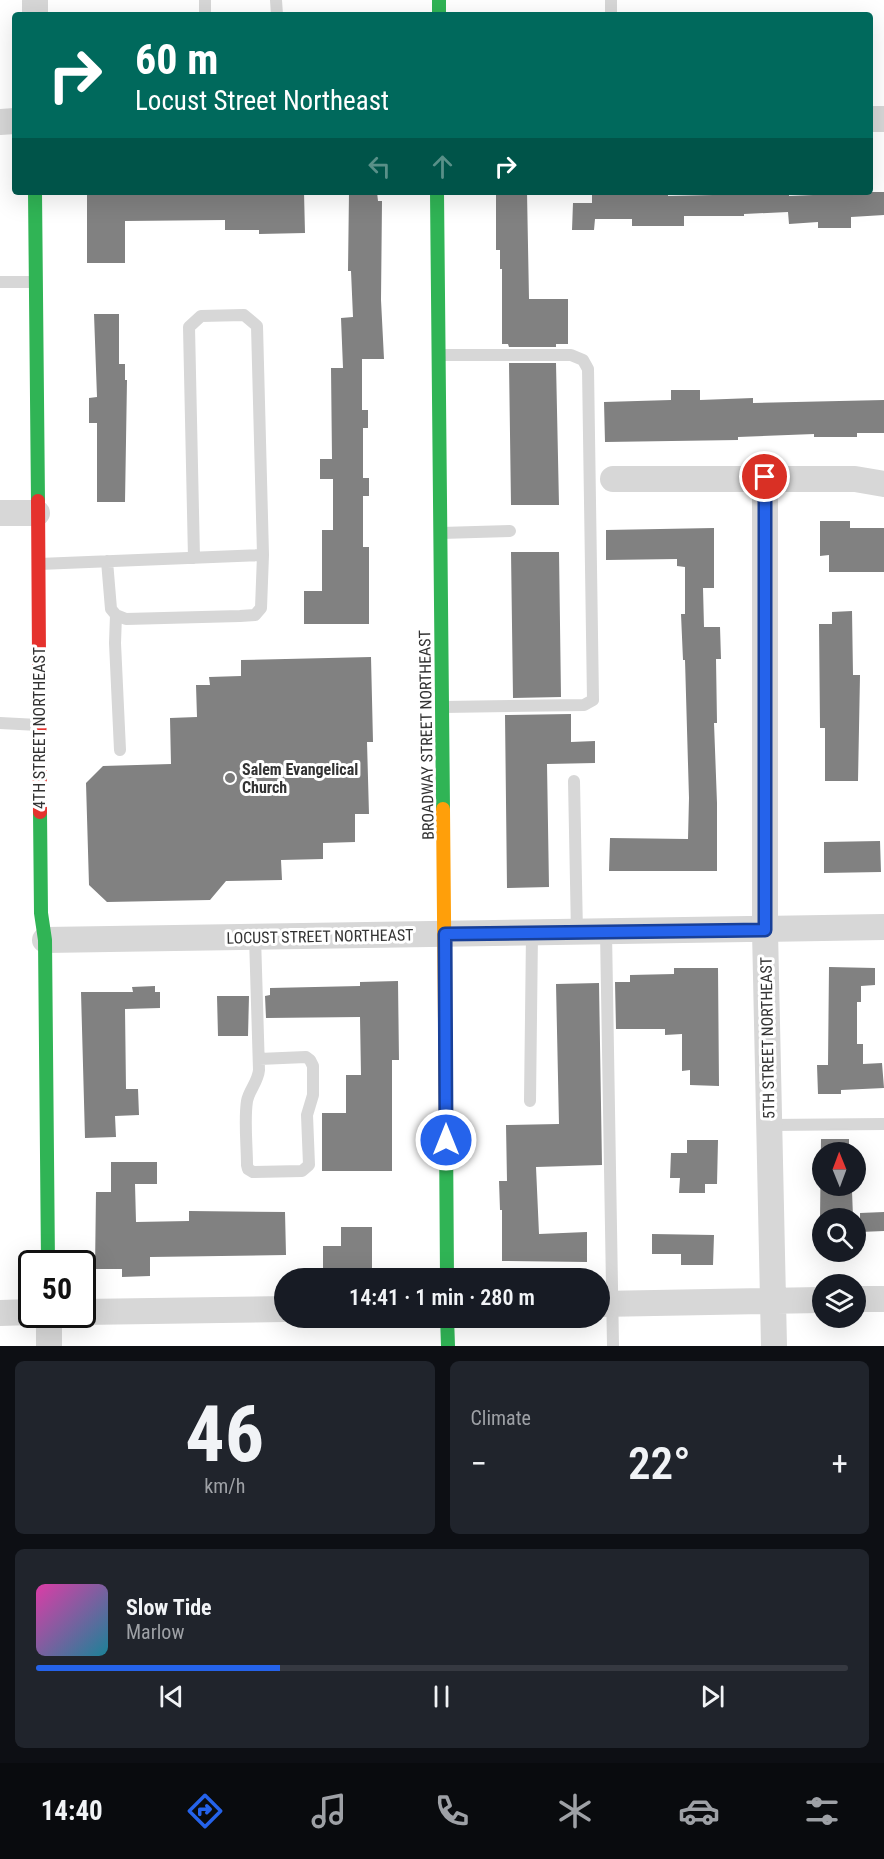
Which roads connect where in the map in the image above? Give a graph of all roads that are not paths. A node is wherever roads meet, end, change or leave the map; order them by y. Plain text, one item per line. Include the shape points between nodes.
1 (34, 195) edge
2 (437, 195) edge
3 (0, 282) edge
4 (35, 282) junction
5 (438, 355) junction
6 (765, 477) junction
7 (613, 478) dead end
8 (884, 484) edge
9 (0, 513) edge
10 (37, 513) junction
11 (510, 531) dead end
12 (440, 533) junction
13 (263, 555) junction
14 (194, 558) junction
15 (107, 561) junction
16 (38, 564) junction
17 (116, 615) junction
18 (442, 708) junction
19 (0, 723) edge
20 (39, 725) junction
21 (120, 750) dead end
22 (574, 781) dead end
23 (884, 927) edge
24 (765, 930) junction
25 (606, 932) junction
26 (532, 933) junction
27 (577, 933) junction
28 (445, 934) junction
29 (255, 937) junction
30 (45, 940) junction
31 (259, 1059) junction
32 (531, 1101) dead end
33 (884, 1124) edge
34 (770, 1125) junction
35 (48, 1250) edge
36 (447, 1268) edge
37 (606, 1268) edge
38 (866, 1299) edge
39 (884, 1299) edge
40 (773, 1300) junction
41 (812, 1300) edge
42 (610, 1304) edge
43 (274, 1309) edge
44 (18, 1312) edge
45 (96, 1312) edge
46 (0, 1313) edge
47 (49, 1328) edge
48 (447, 1328) edge
49 (610, 1328) edge
50 (49, 1346) edge
51 (448, 1346) edge
52 (613, 1346) edge
53 (774, 1346) edge

1 - 4 main road, 4TH STREET NORTHEAST
2 - 5 main road, BROADWAY STREET NORTHEAST
3 - 4 lane
4 - 10 main road, 4TH STREET NORTHEAST
5 - 12 main road, BROADWAY STREET NORTHEAST
5 - 18 lane via 571,355 583,360 588,369 593,700 584,705
6 - 7 street
6 - 8 street via 855,479
6 - 24 street, 5TH STREET NORTHEAST
9 - 10 street
10 - 16 main road, 4TH STREET NORTHEAST
11 - 12 lane
12 - 18 main road, BROADWAY STREET NORTHEAST
13 - 14 lane
13 - 14 lane via 257,326 244,315 201,316 189,327
13 - 17 lane via 261,608 255,615 126,619
14 - 15 lane
15 - 16 lane
15 - 17 lane via 111,609
16 - 20 main road, 4TH STREET NORTHEAST
17 - 21 lane
18 - 28 main road, BROADWAY STREET NORTHEAST
19 - 20 lane
20 - 30 main road, 4TH STREET NORTHEAST via 41,914
22 - 27 lane
23 - 24 street, LOCUST STREET NORTHEAST
24 - 25 street, LOCUST STREET NORTHEAST
24 - 34 street, 5TH STREET NORTHEAST
25 - 27 street, LOCUST STREET NORTHEAST
25 - 37 lane
26 - 27 street, LOCUST STREET NORTHEAST
26 - 28 street, LOCUST STREET NORTHEAST
26 - 32 lane
28 - 29 street, LOCUST STREET NORTHEAST
28 - 36 main road, BROADWAY STREET NORTHEAST
29 - 30 street, LOCUST STREET NORTHEAST
29 - 31 lane
30 - 35 main road, 4TH STREET NORTHEAST
31 - 31 lane via 258,1078 247,1102 248,1169 302,1171 309,1165 307,1115 314,1095 313,1066 306,1057
33 - 34 lane
34 - 40 street, 5TH STREET NORTHEAST
38 - 39 street
40 - 41 street
40 - 42 street
40 - 53 street, 5TH STREET NORTHEAST
43 - 45 street
44 - 46 street
47 - 50 street
48 - 51 main road
49 - 52 lane

